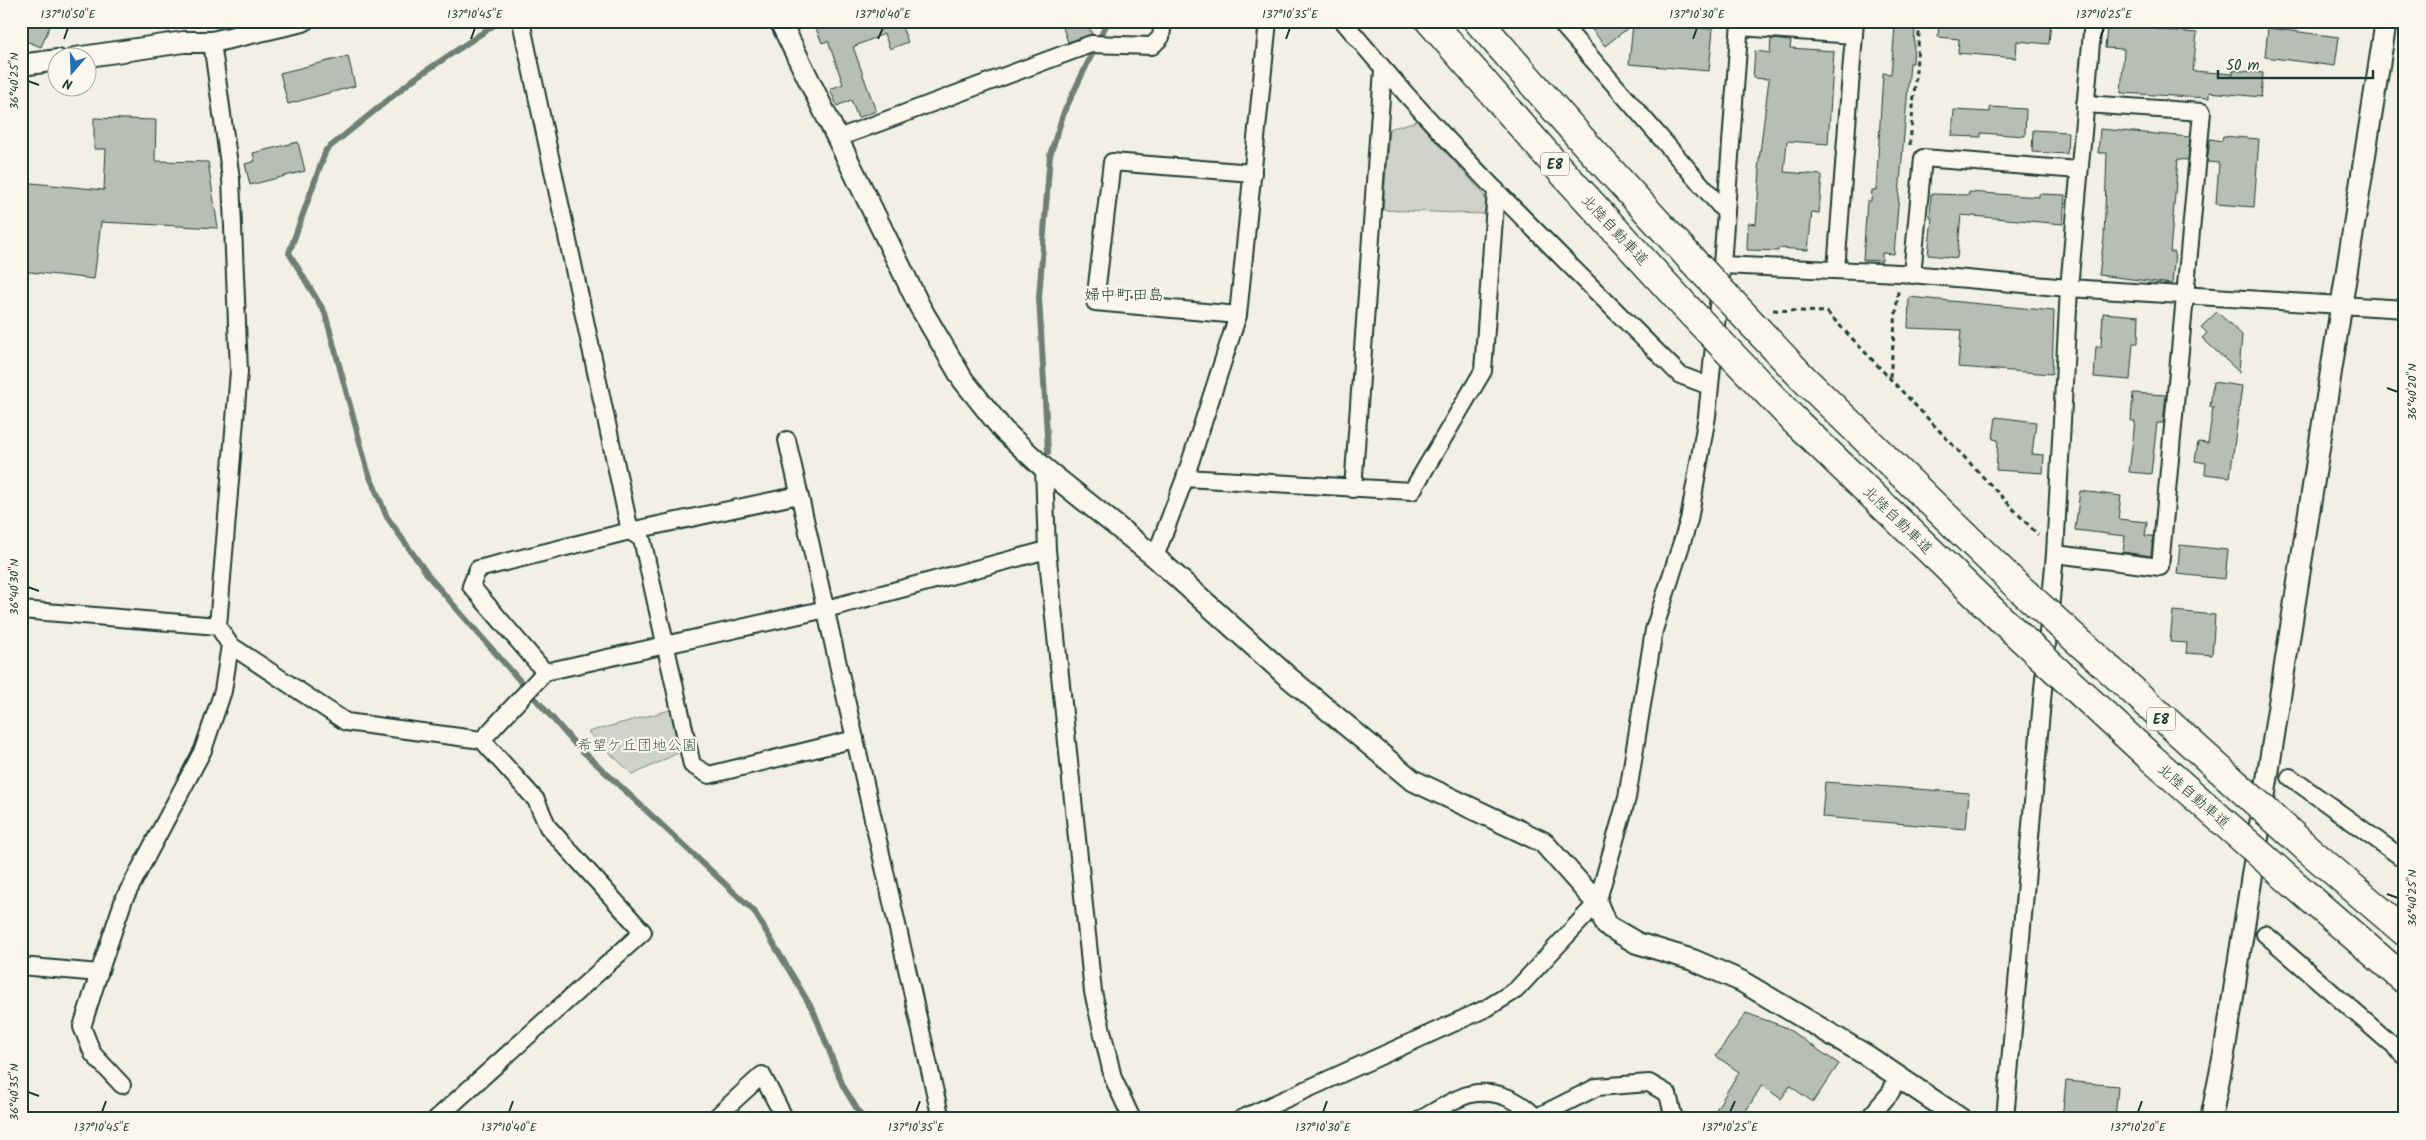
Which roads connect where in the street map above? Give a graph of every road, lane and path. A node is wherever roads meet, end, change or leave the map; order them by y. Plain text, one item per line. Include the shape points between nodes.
1 (303, 21) edge
2 (521, 21) edge
3 (780, 21) edge
4 (1163, 21) edge
5 (1268, 21) edge
6 (1343, 21) edge
7 (1430, 21) edge
8 (1478, 21) edge
9 (1559, 21) edge
10 (1920, 21) edge
11 (2093, 21) edge
12 (2386, 21) edge
13 (1740, 24) edge
14 (1854, 28) edge
15 (212, 42) junction
16 (98, 55) edge
17 (48, 61) edge
18 (21, 65) edge
19 (1383, 70) junction
20 (2085, 104) junction
21 (838, 138) junction
22 (1923, 158) junction
23 (2079, 170) junction
24 (1253, 173) junction
25 (1496, 190) junction
26 (1726, 213) junction
27 (1722, 265) junction
28 (1836, 270) junction
29 (1906, 274) junction
30 (2069, 288) junction
31 (2186, 295) junction
32 (2341, 305) junction
33 (2405, 309) edge
34 (1766, 310) dead end
35 (1238, 315) junction
36 (1890, 377) junction
37 (1710, 386) junction
38 (787, 440) dead end
39 (1044, 468) junction
40 (1185, 478) junction
41 (1353, 489) junction
42 (799, 495) junction
43 (630, 531) junction
44 (1047, 550) junction
45 (2055, 554) junction
46 (1155, 558) junction
47 (826, 609) junction
48 (21, 610) edge
49 (218, 626) junction
50 (665, 645) junction
51 (230, 646) junction
52 (545, 672) junction
53 (855, 739) junction
54 (482, 740) junction
55 (2290, 777) dead end
56 (2405, 860) edge
57 (1597, 903) junction
58 (2405, 932) edge
59 (2265, 934) dead end
60 (21, 966) edge
61 (99, 973) junction
62 (2405, 980) edge
63 (2405, 1056) edge
64 (1896, 1076) junction
65 (122, 1085) dead end
66 (1537, 1118) edge
67 (436, 1119) edge
68 (714, 1119) edge
69 (785, 1119) edge
70 (941, 1119) edge
71 (1132, 1119) edge
72 (1241, 1119) edge
73 (1421, 1119) edge
74 (1674, 1119) edge
75 (1868, 1119) edge
76 (1961, 1119) edge
77 (2005, 1119) edge
78 (2211, 1119) edge

1 - 15 street
2 - 43 street
3 - 21 street
4 - 21 street via 1161,37 1152,46 1091,44
5 - 24 street
6 - 19 street
7 - 62 highway, 北陸自動車道 / E8, bridge via 1555,164 1794,421 2148,756
8 - 58 highway, E8, bridge via 1583,141 1803,378 2015,584 2162,719
9 - 26 street
10 - 22 path via 1909,157
11 - 20 street
12 - 32 street
13 - 14 street
13 - 26 street
14 - 28 street
15 - 16 street via 184,42
15 - 49 street via 231,179 239,371
17 - 18 street
19 - 25 street
19 - 41 street
20 - 23 street
20 - 31 street via 2202,112
21 - 39 street via 920,307 964,380 1003,430
22 - 23 street
22 - 29 street
23 - 30 street
24 - 35 street
24 - 35 street via 1112,162 1095,302
25 - 37 street via 1680,375
25 - 41 street via 1483,371 1412,491
26 - 27 street
27 - 28 street
27 - 37 street
28 - 29 street
29 - 30 street
29 - 36 path
30 - 31 street
30 - 45 street
31 - 32 street
31 - 45 street via 2160,567
32 - 33 street
32 - 78 street
34 - 36 path via 1827,312
35 - 40 street
36 - 45 path
37 - 57 street via 1689,520 1654,630 1627,798
38 - 42 street
39 - 44 street
39 - 46 street
40 - 41 street
40 - 46 street
42 - 43 street
42 - 47 street
43 - 50 street via 642,539
43 - 52 street via 478,569 471,586
44 - 47 street
44 - 71 street via 1093,992 1114,1078
45 - 77 street
46 - 57 street via 1287,676 1412,780 1543,842
47 - 50 street
47 - 53 street
48 - 49 street
49 - 51 street
50 - 52 street
50 - 53 street via 692,765 709,775
51 - 54 street via 346,722
51 - 61 street via 223,691 203,750 124,899
52 - 54 street
53 - 70 street
54 - 67 street via 536,800 548,827 644,932
55 - 56 street
57 - 64 street via 1606,925 1637,943 1693,960 1741,981
57 - 72 street via 1516,990 1487,1008
59 - 63 street
60 - 61 street
61 - 65 street via 82,1027 93,1054
64 - 75 street via 1891,1092
64 - 76 street
66 - 73 street via 1513,1099 1496,1094 1470,1094
66 - 74 street via 1597,1087 1649,1083 1668,1094
68 - 69 street via 762,1075

